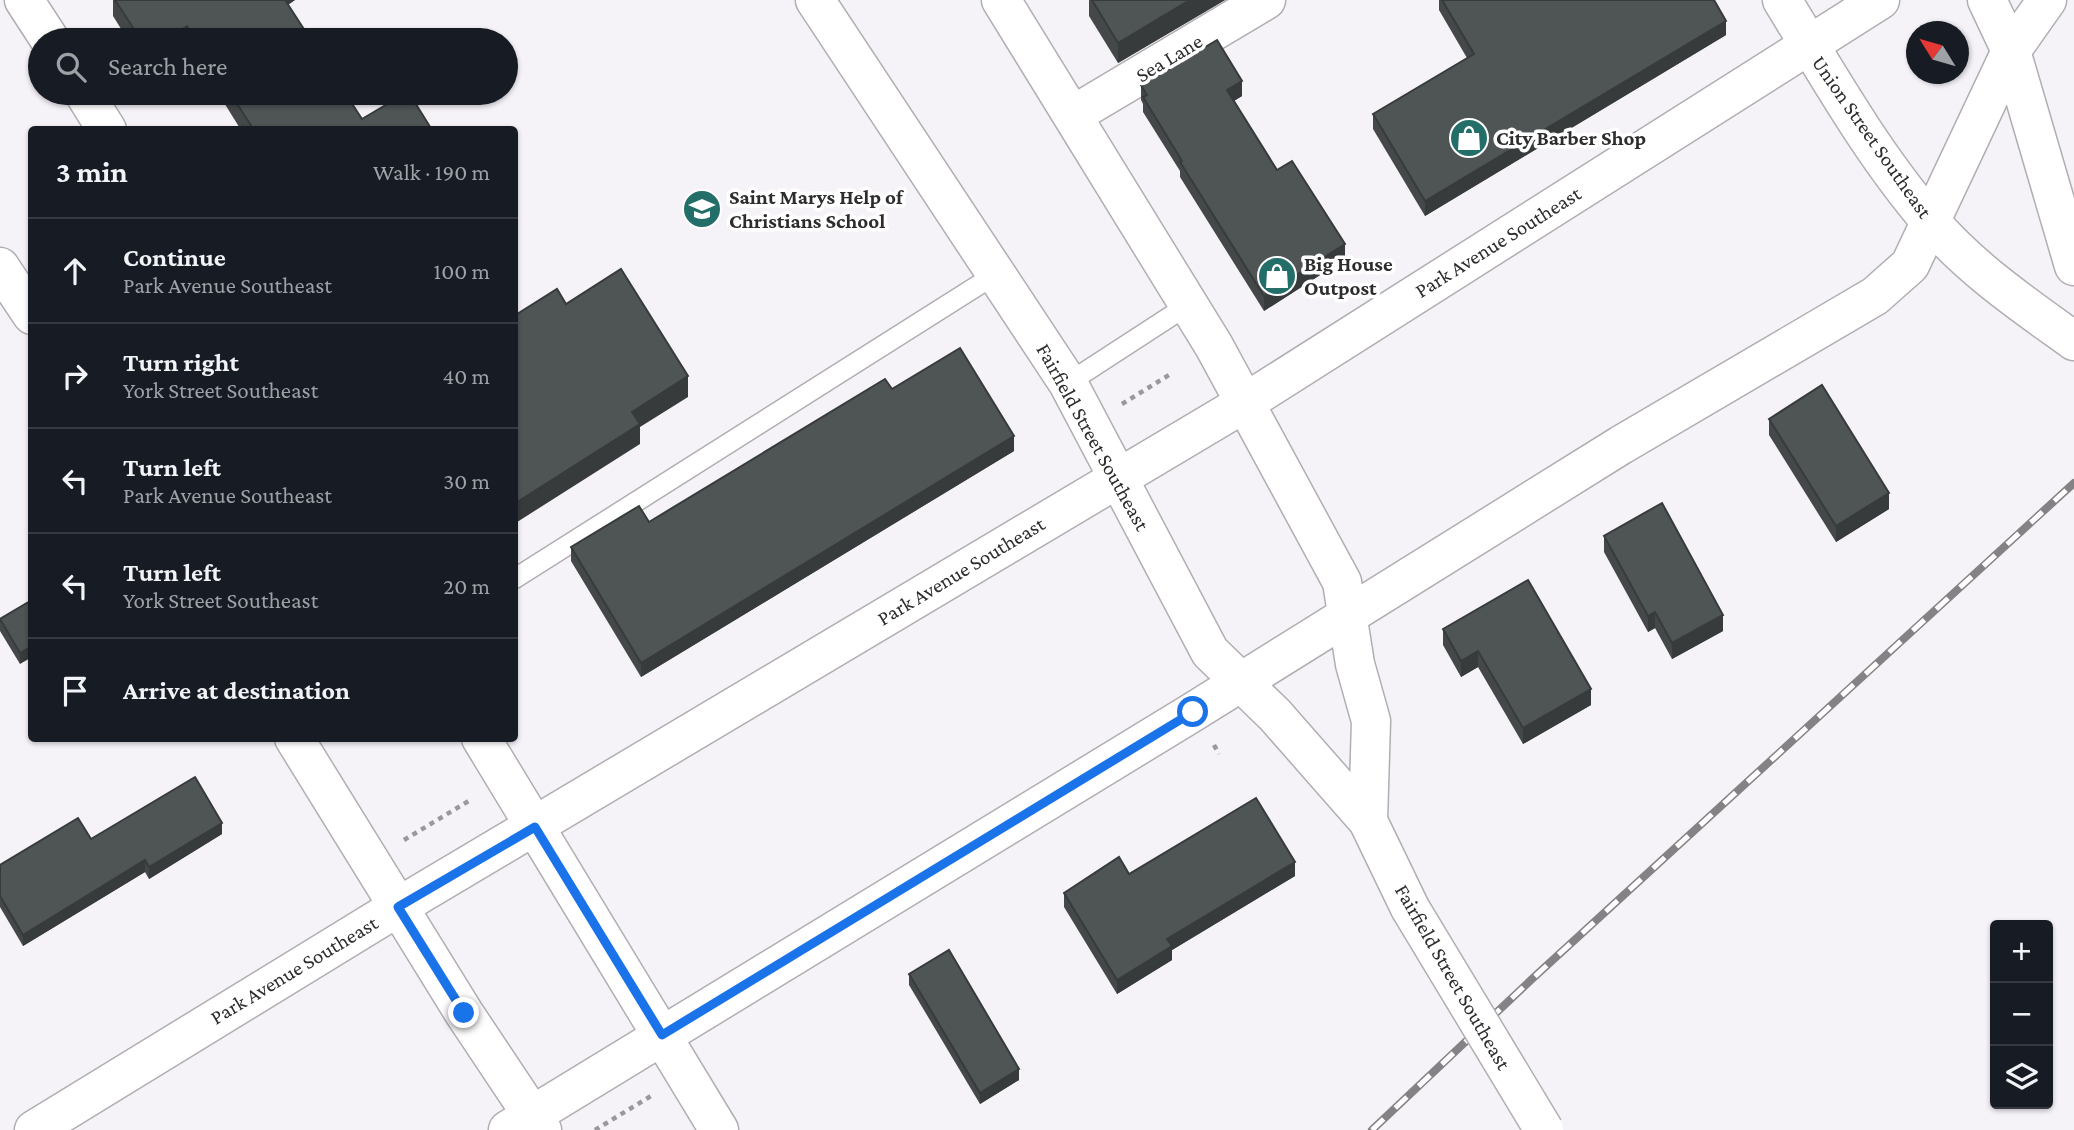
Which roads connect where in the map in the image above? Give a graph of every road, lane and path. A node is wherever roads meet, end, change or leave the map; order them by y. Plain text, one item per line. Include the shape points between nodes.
1 (24, 0) edge
2 (1001, 0) edge
3 (1266, 0) edge
4 (1782, 0) edge
5 (1880, 0) edge
6 (1987, 0) edge
7 (2047, 0) edge
8 (826, 4) edge
9 (42, 28) edge
10 (1810, 45) junction
11 (2011, 51) junction
12 (91, 105) edge
13 (1073, 116) junction
14 (105, 126) edge
15 (1931, 223) junction
16 (2074, 266) edge
17 (0, 267) edge
18 (996, 274) junction
19 (1188, 304) junction
20 (28, 309) edge
21 (2074, 341) edge
22 (1169, 374) dead end
23 (1068, 383) junction
24 (1243, 404) junction
25 (1116, 408) dead end
26 (1118, 478) junction
27 (518, 576) edge
28 (1349, 613) junction
29 (1240, 683) junction
30 (296, 742) edge
31 (483, 742) edge
32 (481, 793) dead end
33 (1368, 821) junction
34 (535, 827) junction
35 (392, 848) dead end
36 (398, 907) junction
37 (662, 1035) junction
38 (654, 1095) dead end
39 (528, 1125) edge
40 (34, 1130) edge
41 (595, 1130) edge
42 (719, 1130) edge
43 (1544, 1130) edge

1 - 9 street
2 - 13 street, Fairfield Street Southeast
3 - 13 street, Sea Lane
4 - 10 street, Union Street Southeast
5 - 10 street, Park Avenue Southeast
6 - 11 street
7 - 11 street
8 - 18 street, Fairfield Street Southeast
10 - 15 street, Union Street Southeast via 1888,166
10 - 24 street, Park Avenue Southeast
11 - 15 street
11 - 16 street
12 - 14 street
13 - 19 street, Fairfield Street Southeast
15 - 21 street, Union Street Southeast via 1986,276
15 - 28 street via 1910,265 1875,296
17 - 20 street
18 - 23 street, Fairfield Street Southeast
18 - 27 lane
19 - 23 lane
19 - 24 street, Fairfield Street Southeast
22 - 25 path
23 - 26 street, Fairfield Street Southeast
24 - 26 street, Park Avenue Southeast
24 - 28 street, Fairfield Street Southeast via 1342,582
26 - 29 street, Fairfield Street Southeast via 1210,652
26 - 34 street, Park Avenue Southeast
28 - 29 street
28 - 33 street, Fairfield Street Southeast via 1355,664 1371,721
29 - 33 street, Fairfield Street Southeast via 1275,715
29 - 37 street
30 - 36 street
31 - 34 street
32 - 35 path
33 - 43 street, Fairfield Street Southeast, bridge via 1410,908
34 - 36 street, Park Avenue Southeast
34 - 37 street
36 - 39 street
36 - 40 street, Park Avenue Southeast
37 - 39 street
37 - 42 street
38 - 41 path

